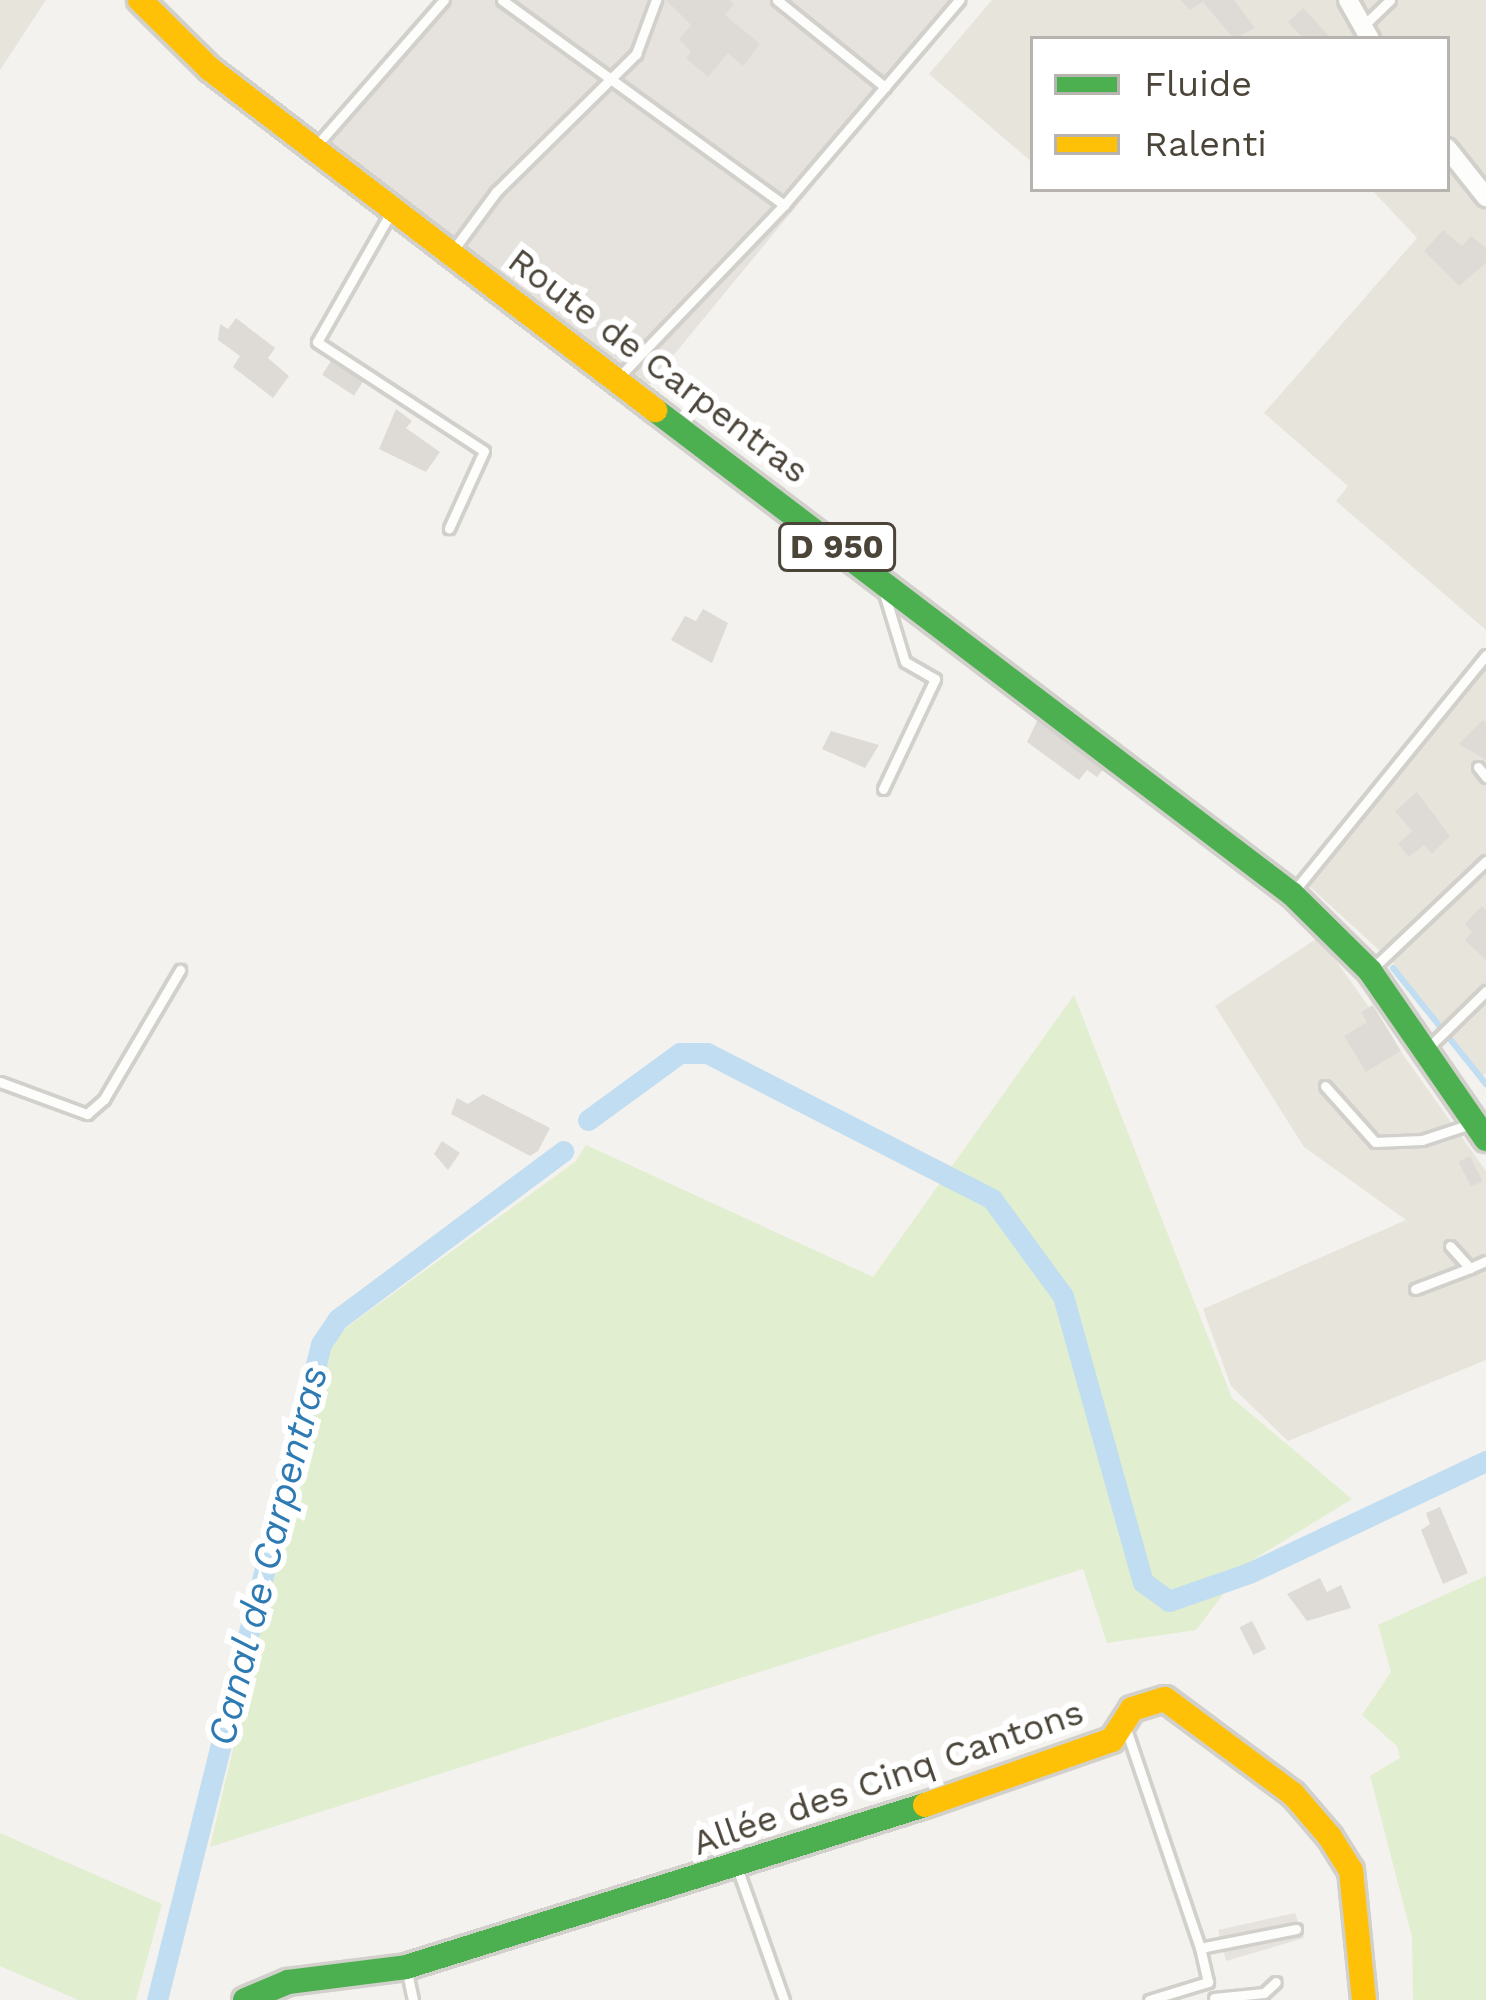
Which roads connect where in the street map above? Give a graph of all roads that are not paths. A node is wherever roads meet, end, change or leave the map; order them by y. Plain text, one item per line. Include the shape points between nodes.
1 (140, 0) edge
2 (444, 0) edge
3 (502, 0) edge
4 (656, 0) edge
5 (777, 0) edge
6 (959, 0) edge
7 (1390, 0) edge
8 (1350, 1) edge
9 (1366, 33) edge
10 (612, 74) junction
11 (884, 87) junction
12 (312, 150) junction
13 (1450, 152) edge
14 (1486, 197) edge
15 (784, 206) junction
16 (393, 209) junction
17 (451, 253) junction
18 (617, 379) junction
19 (449, 528) dead end
20 (877, 577) junction
21 (1486, 655) edge
22 (883, 789) dead end
23 (1486, 861) edge
24 (1292, 894) junction
25 (180, 970) dead end
26 (1370, 971) junction
27 (1486, 991) edge
28 (1429, 1046) junction
29 (0, 1082) edge
30 (1325, 1086) dead end
31 (1481, 1130) edge
32 (1450, 1246) dead end
33 (1486, 1261) edge
34 (1470, 1268) junction
35 (1415, 1289) dead end
36 (1124, 1724) junction
37 (737, 1868) junction
38 (1296, 1929) dead end
39 (1201, 1948) junction
40 (406, 1967) junction
41 (1208, 1982) junction
42 (1276, 1982) dead end
43 (1214, 1999) edge
44 (245, 2000) edge
45 (413, 2000) edge
46 (784, 2000) edge
47 (1149, 2000) edge
48 (1364, 2000) edge

1 - 12 main road, Route de Carpentras / D 950
2 - 12 lane
3 - 10 lane
4 - 10 lane via 636,53
5 - 11 lane
6 - 11 lane
7 - 9 lane
8 - 9 street
10 - 15 lane
10 - 17 lane via 496,192
11 - 15 lane
12 - 16 main road, Route de Carpentras / D 950
13 - 14 street
15 - 18 lane
16 - 17 main road, Route de Carpentras / D 950
16 - 19 lane via 317,343 484,451
17 - 18 main road, Route de Carpentras / D 950
18 - 20 main road, Route de Carpentras / D 950
20 - 22 lane via 905,662 935,679
20 - 24 main road, Route de Carpentras / D 950
21 - 24 lane
23 - 26 lane
24 - 26 main road, Route de Carpentras / D 950
25 - 29 lane via 104,1099 87,1114
26 - 28 main road, Route de Carpentras / D 950
27 - 28 lane
28 - 31 main road, Route de Carpentras / D 950
30 - 31 lane via 1375,1142
32 - 34 lane
33 - 34 lane
34 - 35 lane
36 - 37 main road, Allée des Cinq Cantons via 1089,1750
36 - 39 lane
36 - 48 main road, Allée des Cinq Cantons via 1132,1709 1165,1699 1316,1816 1351,1870
37 - 40 main road, Allée des Cinq Cantons
37 - 46 lane
38 - 39 lane
39 - 41 lane
40 - 44 main road, Allée des Cinq Cantons via 288,1982
40 - 45 lane
41 - 43 lane
41 - 47 lane
42 - 43 lane via 1264,1993

